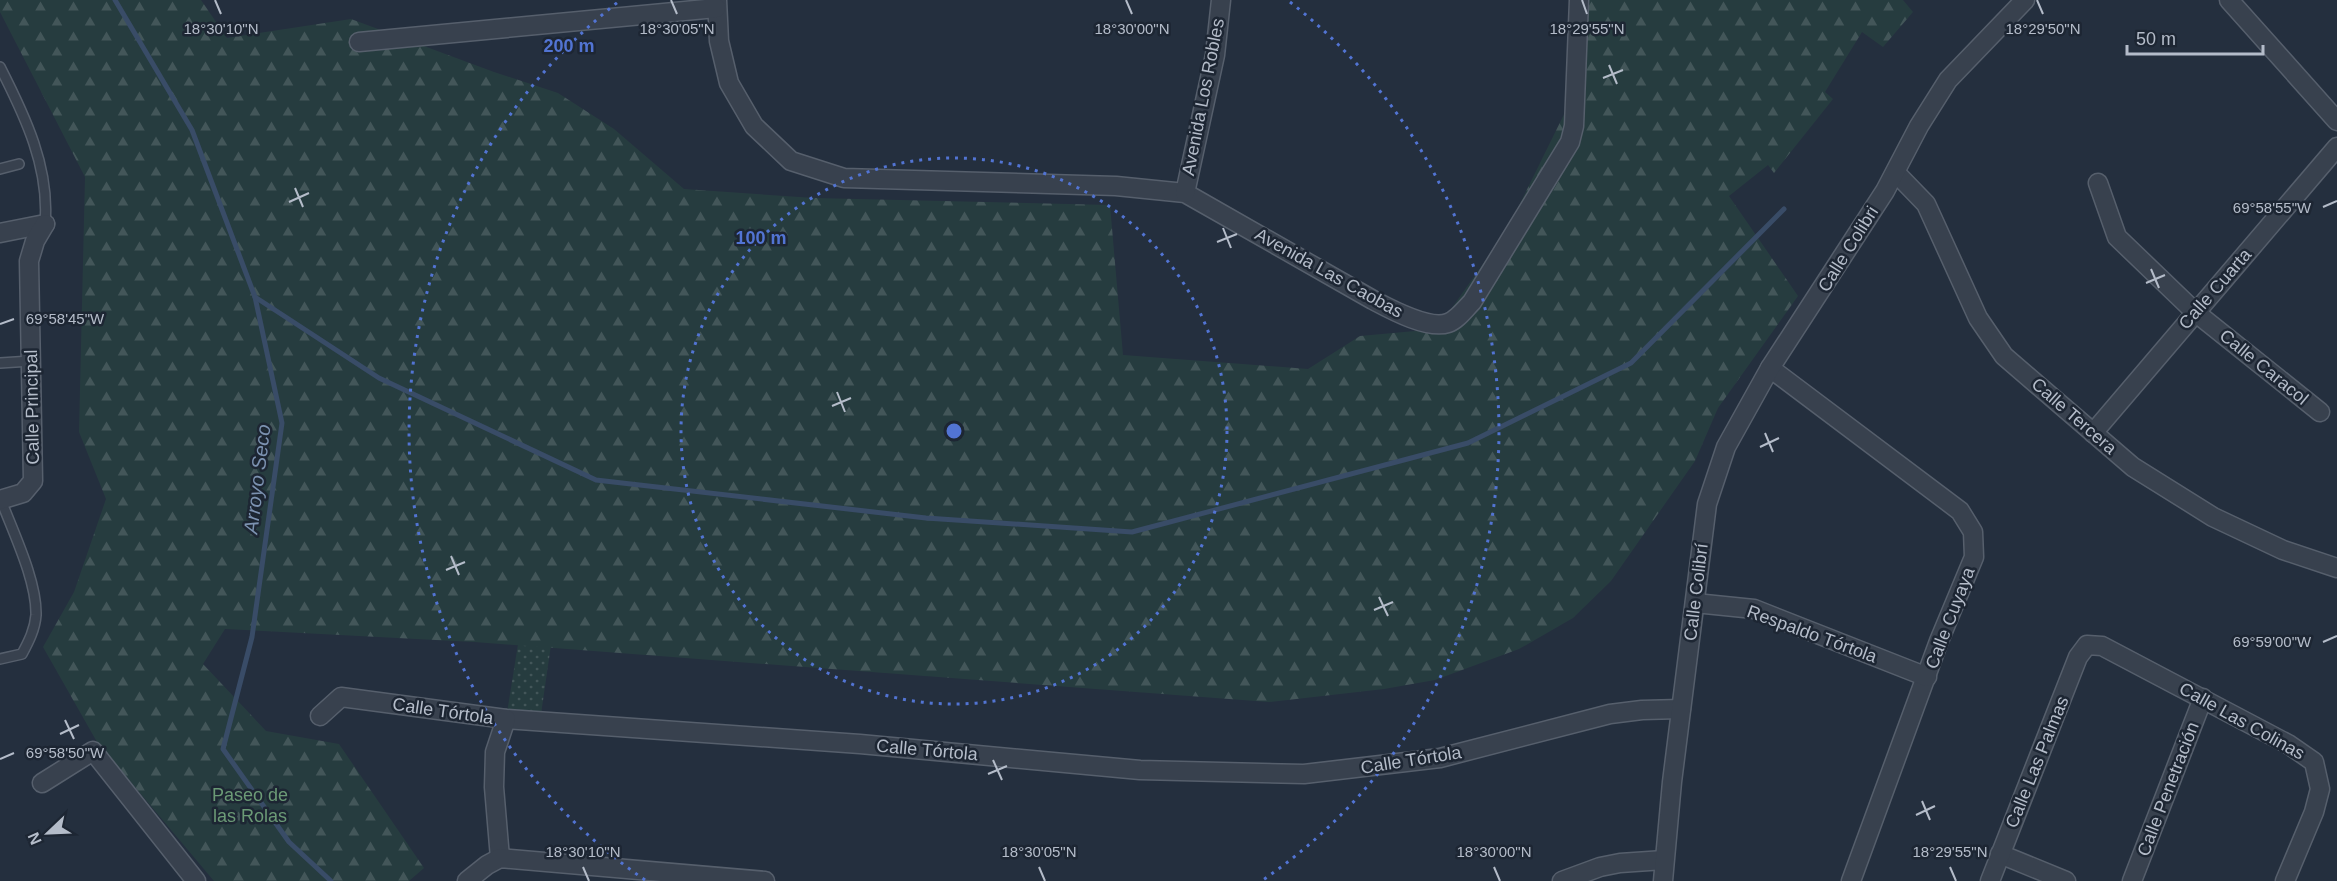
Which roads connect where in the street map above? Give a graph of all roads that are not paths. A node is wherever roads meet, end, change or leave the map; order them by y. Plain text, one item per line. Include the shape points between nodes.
1 (1221, 0) edge
2 (1579, 0) edge
3 (2025, 0) edge
4 (2229, 0) edge
5 (716, 4) edge
6 (359, 42) dead end
7 (0, 67) edge
8 (2337, 121) edge
9 (2337, 147) edge
10 (19, 164) dead end
11 (0, 169) edge
12 (1896, 173) junction
13 (2098, 183) dead end
14 (1185, 193) junction
15 (45, 224) junction
16 (0, 233) edge
17 (2195, 312) junction
18 (1798, 324) joint
19 (31, 361) junction
20 (0, 363) edge
21 (1770, 368) junction
22 (2320, 412) dead end
23 (2093, 433) junction
24 (0, 500) edge
25 (2337, 568) edge
26 (1695, 603) junction
27 (2087, 645) joint
28 (0, 659) edge
29 (1927, 677) junction
30 (2203, 698) junction
31 (1681, 709) junction
32 (320, 717) dead end
33 (506, 719) junction
34 (42, 783) dead end
35 (2000, 854) junction
36 (500, 858) junction
37 (1664, 860) junction
38 (196, 881) edge
39 (467, 881) edge
40 (765, 881) edge
41 (1562, 881) edge
42 (1663, 881) edge
43 (1851, 881) edge
44 (1990, 881) edge
45 (2066, 881) edge
46 (2132, 881) edge
47 (2285, 881) edge

1 - 14 street, Avenida Los Robles via 1215,55
2 - 14 street, Avenida Las Caobas via 1570,142 1472,302 1447,324 1398,313
3 - 12 street, Calle Colibri via 1948,80
4 - 8 street
5 - 6 street
5 - 14 street, Avenida Las Caobas via 719,41 729,82 754,126 791,161 844,178 1116,186
7 - 15 lane via 25,115 45,181
9 - 17 street, Calle Cuarta
10 - 11 lane
12 - 18 street, Calle Colibri
12 - 23 street, Calle Tercera via 1926,204 1978,318 2004,356
13 - 17 street, Calle Caracol via 2118,237
15 - 16 street
15 - 19 street, Calle Principal via 29,261
17 - 22 street, Calle Caracol
17 - 23 street, Calle Cuarta
18 - 21 street, Calle Colibrí
19 - 20 lane
19 - 24 street, Calle Principal via 33,481 24,493
21 - 26 street, Calle Colibrí via 1726,447 1707,504
21 - 29 street, Calle Cuyaya via 1960,512 1973,532 1974,557
23 - 25 street, Calle Tercera via 2133,467 2213,517 2283,550
24 - 28 lane via 30,577 36,614 31,639 22,654
26 - 29 street, Respaldo Tórtola via 1754,609
26 - 31 street, Calle Colibrí
27 - 30 street, Calle Las Colinas via 2102,646
27 - 35 street, Calle Las Palmas via 2078,657
29 - 43 street, Calle Cuyaya
30 - 46 street, Calle Penetración
30 - 47 street, Calle Las Colinas via 2314,762 2320,789
31 - 33 street, Calle Tórtola via 1610,714 1440,758 1304,774 1140,770 860,744
31 - 37 street, Calle Colibrí
32 - 33 street, Calle Tórtola via 341,697
33 - 36 street via 495,752
34 - 38 street via 93,751
35 - 44 street, Calle Las Palmas
35 - 45 street
36 - 39 street
36 - 40 street
37 - 41 street via 1620,862
37 - 42 street, Calle Colibrí

